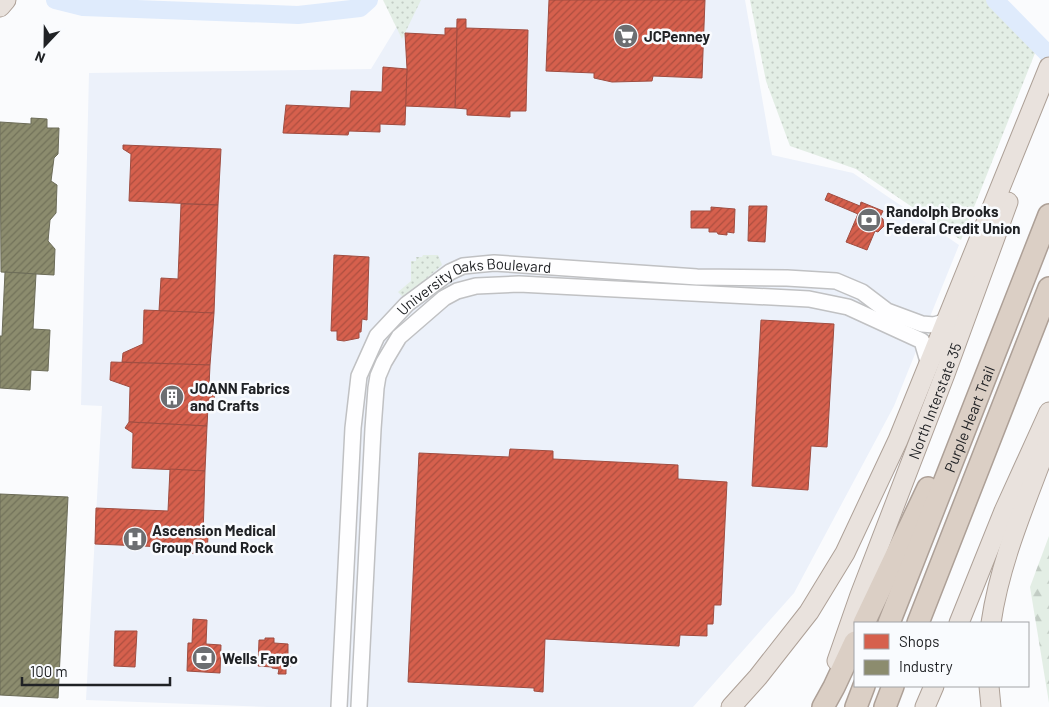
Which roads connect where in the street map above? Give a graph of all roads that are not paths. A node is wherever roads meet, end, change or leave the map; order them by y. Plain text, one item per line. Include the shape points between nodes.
1 (6, 0) edge
2 (0, 7) edge
3 (1048, 69) edge
4 (1049, 96) edge
5 (1049, 215) edge
6 (1030, 261) junction
7 (1049, 288) edge
8 (947, 321) junction
9 (929, 365) junction
10 (1049, 412) edge
11 (1049, 440) edge
12 (864, 622) edge
13 (889, 622) edge
14 (918, 622) edge
15 (959, 622) edge
16 (991, 622) edge
17 (854, 644) edge
18 (758, 678) junction
19 (864, 687) edge
20 (894, 687) edge
21 (934, 687) edge
22 (989, 687) edge
23 (339, 707) edge
24 (359, 707) edge
25 (731, 707) edge
26 (751, 707) edge
27 (822, 707) edge
28 (856, 707) edge
29 (885, 707) edge
30 (926, 707) edge
31 (990, 707) edge

1 - 2 main road
3 - 8 main road
4 - 27 main road, North Interstate 35 via 860,595
5 - 6 highway, Purple Heart Trail
6 - 12 highway via 1003,302 946,450
6 - 13 highway, Purple Heart Trail
7 - 14 highway, Purple Heart Trail
8 - 9 main road
8 - 23 street, University Oaks Boulevard via 922,324 887,311 862,292 836,282 698,277 494,263 463,266 450,272 407,304 377,336 359,376
9 - 18 main road via 845,553 809,612
9 - 24 street, University Oaks Boulevard via 922,341 909,333 848,307 809,299 519,284 476,286 444,298 399,336 378,376
10 - 15 main road via 1004,510
11 - 16 main road via 1014,535
17 - 27 highway
18 - 25 main road
18 - 26 main road
19 - 28 highway
20 - 29 highway
21 - 30 main road
22 - 31 main road

